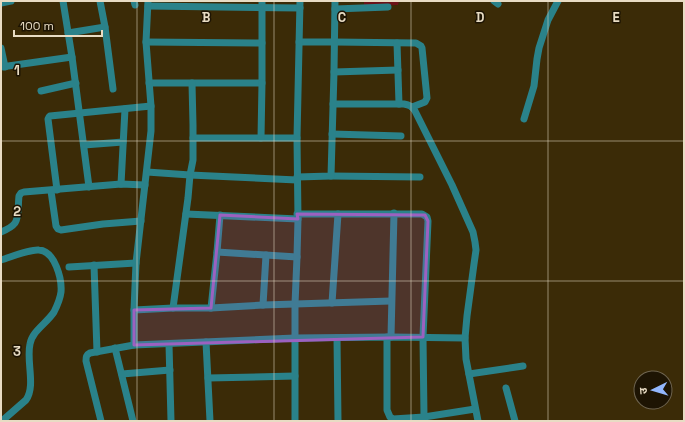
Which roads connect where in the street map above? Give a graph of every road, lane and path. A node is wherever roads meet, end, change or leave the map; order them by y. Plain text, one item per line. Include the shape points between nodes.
1 (11, 1) edge
2 (63, 1) edge
3 (100, 1) edge
4 (335, 1) edge
5 (558, 1) edge
6 (1, 3) edge
7 (148, 3) edge
8 (262, 4) edge
9 (300, 4) edge
10 (363, 5) edge
11 (388, 7) dead end
12 (335, 9) junction
13 (105, 27) junction
14 (68, 33) junction
15 (146, 42) junction
16 (299, 42) junction
17 (334, 42) junction
18 (262, 43) junction
19 (397, 43) junction
20 (1, 48) edge
21 (72, 56) junction
22 (3, 67) edge
23 (398, 70) junction
24 (334, 72) junction
25 (149, 82) junction
26 (76, 83) junction
27 (192, 83) junction
28 (262, 83) junction
29 (113, 89) dead end
30 (41, 91) dead end
31 (333, 104) junction
32 (399, 104) junction
33 (152, 106) junction
34 (412, 106) junction
35 (125, 108) junction
36 (80, 112) junction
37 (524, 119) dead end
38 (332, 134) junction
39 (401, 136) dead end
40 (194, 138) junction
41 (261, 138) junction
42 (297, 138) junction
43 (123, 142) junction
44 (84, 145) junction
45 (147, 172) junction
46 (190, 175) junction
47 (331, 176) junction
48 (420, 177) dead end
49 (297, 178) junction
50 (121, 184) junction
51 (145, 185) junction
52 (89, 187) junction
53 (54, 190) junction
54 (394, 213) junction
55 (186, 214) junction
56 (338, 214) junction
57 (220, 215) junction
58 (298, 217) junction
59 (141, 221) junction
60 (1, 232) edge
61 (217, 252) junction
62 (266, 255) junction
63 (297, 257) junction
64 (1, 260) edge
65 (136, 263) junction
66 (94, 265) junction
67 (69, 267) dead end
68 (391, 301) junction
69 (332, 303) junction
70 (295, 304) junction
71 (263, 305) junction
72 (173, 308) junction
73 (211, 308) junction
74 (134, 310) junction
75 (389, 337) junction
76 (423, 337) junction
77 (295, 338) junction
78 (338, 338) junction
79 (465, 338) junction
80 (206, 342) junction
81 (169, 344) junction
82 (134, 345) junction
83 (115, 348) junction
84 (97, 352) junction
85 (523, 366) dead end
86 (170, 370) junction
87 (122, 374) junction
88 (469, 374) junction
89 (295, 376) junction
90 (208, 378) junction
91 (506, 388) dead end
92 (476, 409) junction
93 (424, 417) junction
94 (2, 421) edge
95 (102, 421) edge
96 (133, 421) edge
97 (171, 421) edge
98 (210, 421) edge
99 (295, 421) edge
100 (338, 421) edge
101 (478, 421) edge
102 (515, 421) edge

1 - 6 street
2 - 14 street
3 - 13 street
4 - 12 street
5 - 37 street via 548,20 539,48 534,86
7 - 8 street
7 - 15 street
8 - 9 street
8 - 18 street
9 - 16 street
10 - 11 street
10 - 12 street
12 - 17 street
13 - 14 street
13 - 29 street
14 - 21 street
15 - 18 street
15 - 25 street
16 - 17 street
16 - 42 street
17 - 19 street
17 - 24 street
18 - 28 street
19 - 23 street
19 - 34 street via 416,43 422,48 427,98 423,103
20 - 22 street
21 - 22 street
21 - 26 street
23 - 24 street
23 - 32 street
24 - 31 street
25 - 27 street
25 - 33 street
26 - 30 street
26 - 36 street
27 - 28 street
27 - 40 street
28 - 41 street
31 - 32 street
31 - 38 street
32 - 34 street
33 - 35 street
33 - 45 street
34 - 79 street via 473,232 476,250
35 - 36 street
35 - 43 street
36 - 44 street
36 - 53 street via 50,116 48,119
38 - 39 street
38 - 47 street
40 - 41 street
40 - 46 street
41 - 42 street
42 - 49 street
43 - 44 street
43 - 50 street
44 - 52 street
45 - 46 street
45 - 51 street
46 - 49 street
46 - 55 street
47 - 48 street
47 - 49 street
49 - 58 street
50 - 51 street
50 - 52 street
51 - 59 street
52 - 53 street
53 - 59 street via 58,229
53 - 60 street via 21,193 18,199 17,220
54 - 56 street
54 - 68 street
54 - 76 street via 422,214 428,221
55 - 57 street
55 - 72 street
56 - 58 street
56 - 69 street
57 - 58 street
57 - 61 street
58 - 63 street
59 - 65 street
61 - 62 street
61 - 73 street
62 - 63 street
62 - 71 street
63 - 70 street
64 - 94 street via 32,251 46,252 56,266 61,281 58,305 30,342 30,393 26,400
65 - 66 street
65 - 74 street
66 - 67 street
66 - 84 street
68 - 69 street
68 - 75 street
69 - 70 street
70 - 71 street
70 - 77 street
71 - 73 street
72 - 73 street
72 - 74 street
74 - 82 street
75 - 76 street
75 - 78 street
75 - 93 street via 388,415 393,419
76 - 79 street
76 - 93 street
77 - 78 street
77 - 80 street
77 - 89 street
78 - 100 street
79 - 88 street
80 - 81 street
80 - 90 street
81 - 82 street
81 - 86 street
82 - 83 street
83 - 84 street
83 - 87 street
84 - 95 street via 87,355 86,361
85 - 88 street
86 - 87 street
86 - 97 street
87 - 96 street
88 - 92 street
89 - 90 street
89 - 99 street
90 - 98 street
91 - 102 street
92 - 93 street
92 - 101 street

